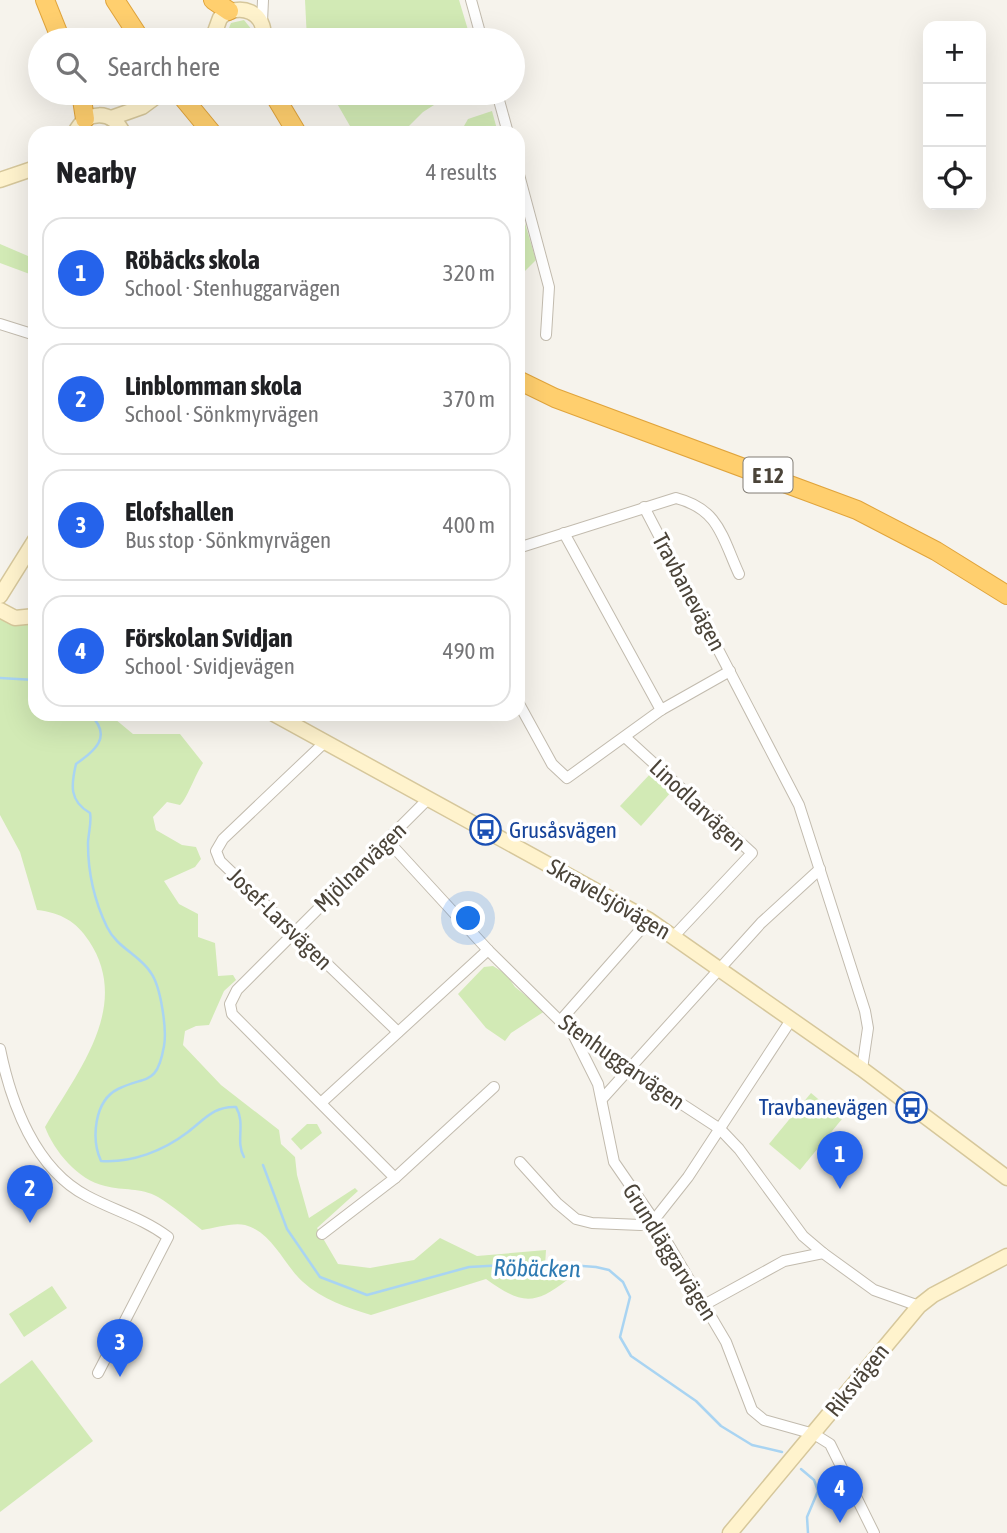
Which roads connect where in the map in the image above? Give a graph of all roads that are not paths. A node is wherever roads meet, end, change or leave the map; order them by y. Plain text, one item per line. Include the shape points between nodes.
1 (45, 0) edge
2 (105, 0) edge
3 (115, 0) edge
4 (213, 0) edge
5 (263, 0) edge
6 (471, 0) edge
7 (241, 6) edge
8 (262, 22) junction
9 (56, 28) edge
10 (123, 28) edge
11 (133, 28) edge
12 (216, 28) edge
13 (262, 28) edge
14 (479, 28) edge
15 (85, 105) edge
16 (145, 105) edge
17 (179, 105) edge
18 (189, 105) edge
19 (280, 105) edge
20 (500, 105) edge
21 (142, 107) junction
22 (111, 118) junction
23 (80, 126) edge
24 (82, 126) edge
25 (118, 126) edge
26 (129, 126) edge
27 (196, 126) edge
28 (206, 126) edge
29 (292, 126) edge
30 (506, 126) edge
31 (28, 170) edge
32 (0, 180) edge
33 (525, 197) edge
34 (0, 324) edge
35 (28, 333) edge
36 (546, 335) dead end
37 (525, 371) edge
38 (525, 383) edge
39 (644, 508) junction
40 (564, 533) junction
41 (525, 546) edge
42 (28, 551) edge
43 (739, 574) dead end
44 (1007, 582) edge
45 (1007, 595) edge
46 (0, 596) edge
47 (0, 610) edge
48 (28, 616) edge
49 (730, 671) junction
50 (661, 710) junction
51 (525, 715) edge
52 (290, 721) edge
53 (626, 738) junction
54 (325, 742) junction
55 (429, 798) junction
56 (388, 841) junction
57 (821, 869) junction
58 (649, 920) junction
59 (293, 932) junction
60 (674, 936) junction
61 (488, 950) junction
62 (719, 968) junction
63 (791, 1020) junction
64 (561, 1021) junction
65 (571, 1030) junction
66 (398, 1032) junction
67 (0, 1049) edge
68 (862, 1069) junction
69 (629, 1070) junction
70 (494, 1087) dead end
71 (603, 1098) junction
72 (322, 1102) junction
73 (720, 1129) junction
74 (520, 1162) dead end
75 (395, 1178) junction
76 (1007, 1178) edge
77 (654, 1220) junction
78 (322, 1234) dead end
79 (823, 1253) junction
80 (1007, 1256) edge
81 (704, 1305) junction
82 (919, 1306) junction
83 (98, 1373) dead end
84 (814, 1434) junction
85 (730, 1533) edge
86 (874, 1533) edge

1 - 9 highway
2 - 10 highway
3 - 11 highway
4 - 7 highway
5 - 8 street
6 - 14 street
7 - 8 street
7 - 12 street via 220,18
8 - 13 street
15 - 23 highway
16 - 21 street
17 - 27 highway
18 - 28 highway
19 - 29 highway
20 - 30 street
21 - 22 street
21 - 26 street
22 - 24 street via 96,115
22 - 25 street
31 - 32 street
33 - 36 street via 549,287
34 - 35 street
37 - 44 highway, E 12 via 605,406 873,506
38 - 45 highway, E 12 via 857,510
39 - 40 street
39 - 43 street via 676,498 696,503 714,519
39 - 49 street, Travbanevägen
40 - 41 street
40 - 50 street
42 - 46 street
47 - 48 street via 15,618
49 - 50 street
49 - 57 street, Travbanevägen via 799,805
50 - 53 street
51 - 53 street via 552,764 567,779
52 - 54 street, Skravelsjövägen
53 - 60 street, Linodlarvägen via 751,853
54 - 55 street, Skravelsjövägen
54 - 59 street, Josef-Larsvägen via 216,850 220,861
55 - 56 street, Mjölnarvägen
55 - 58 street, Skravelsjövägen
56 - 59 street, Mjölnarvägen
56 - 61 street, Stenhuggarvägen
57 - 62 street via 786,897
57 - 68 street, Travbanevägen via 865,1012
58 - 60 street, Skravelsjövägen
58 - 64 street
59 - 66 street, Josef-Larsvägen
59 - 72 street, Mjölnarvägen via 233,996 229,1009
60 - 62 street, Skravelsjövägen
61 - 64 street, Stenhuggarvägen
61 - 66 street
62 - 63 street, Skravelsjövägen
62 - 69 street
63 - 68 street, Skravelsjövägen
63 - 73 street
64 - 65 street, Stenhuggarvägen
65 - 69 street, Stenhuggarvägen
65 - 71 street, Grundläggarvägen
66 - 72 street
67 - 83 street via 17,1110 60,1176 72,1188 146,1220 168,1237
68 - 76 street, Skravelsjövägen
69 - 71 street
69 - 73 street, Stenhuggarvägen
70 - 75 street
71 - 77 street, Grundläggarvägen via 614,1162
72 - 75 street
73 - 77 street
73 - 79 street, Stenhuggarvägen via 803,1236
74 - 77 street via 576,1219 641,1225
75 - 78 street
77 - 81 street, Grundläggarvägen
79 - 81 street via 784,1261
79 - 82 street, Stenhuggarvägen via 874,1290
80 - 82 street, Riksvägen
81 - 84 street, Grundläggarvägen via 726,1342 752,1410 764,1420
82 - 84 street, Riksvägen
84 - 85 street, Riksvägen
84 - 86 street via 830,1444

